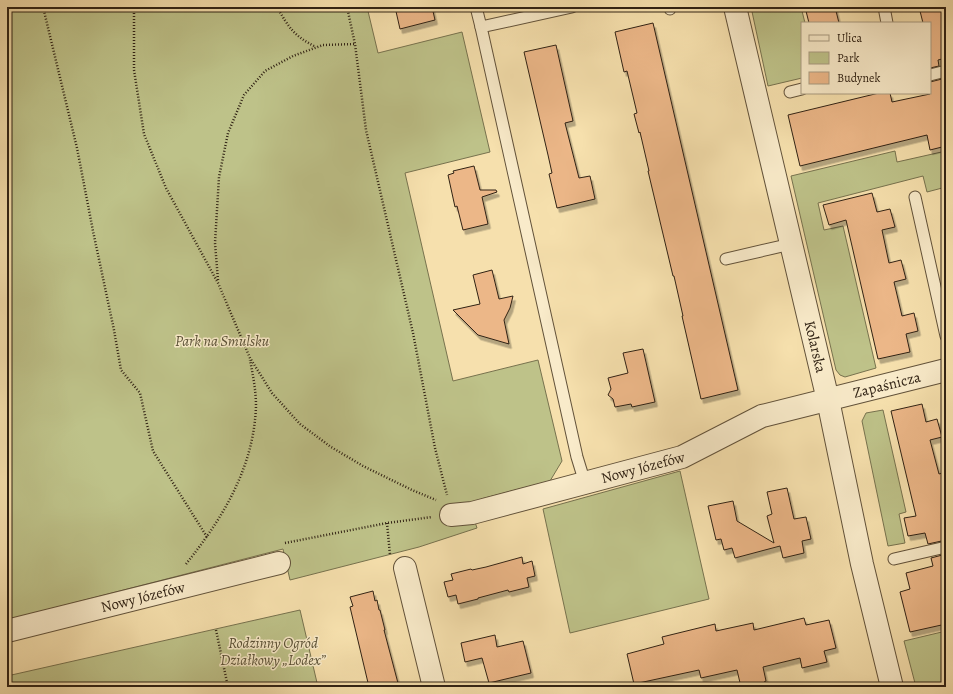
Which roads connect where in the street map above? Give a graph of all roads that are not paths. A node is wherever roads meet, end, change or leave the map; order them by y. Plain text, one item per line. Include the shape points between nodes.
1 (476, 7) edge
2 (572, 7) edge
3 (735, 7) edge
4 (884, 7) edge
5 (887, 22) edge
6 (480, 27) junction
7 (946, 71) edge
8 (931, 75) edge
9 (801, 89) edge
10 (790, 92) dead end
11 (915, 197) dead end
12 (791, 244) junction
13 (726, 258) dead end
14 (946, 336) edge
15 (946, 370) edge
16 (828, 400) junction
17 (585, 483) junction
18 (446, 504) road end
19 (946, 547) edge
20 (894, 559) dead end
21 (271, 564) road end
22 (406, 568) road end
23 (7, 631) edge
24 (434, 687) edge
25 (892, 687) edge

1 - 6 lane
2 - 6 lane
3 - 12 street, Kolarska
4 - 5 lane
6 - 17 lane
7 - 8 lane
9 - 10 lane
11 - 14 lane
12 - 13 lane
12 - 16 street, Kolarska
15 - 16 street, Zapaśnicza
16 - 17 street, Nowy Józefów via 762,416 682,457
16 - 25 street, Kolarska via 862,564
17 - 18 street, Nowy Józefów via 472,513
19 - 20 lane
21 - 23 street, Nowy Józefów
22 - 24 street

